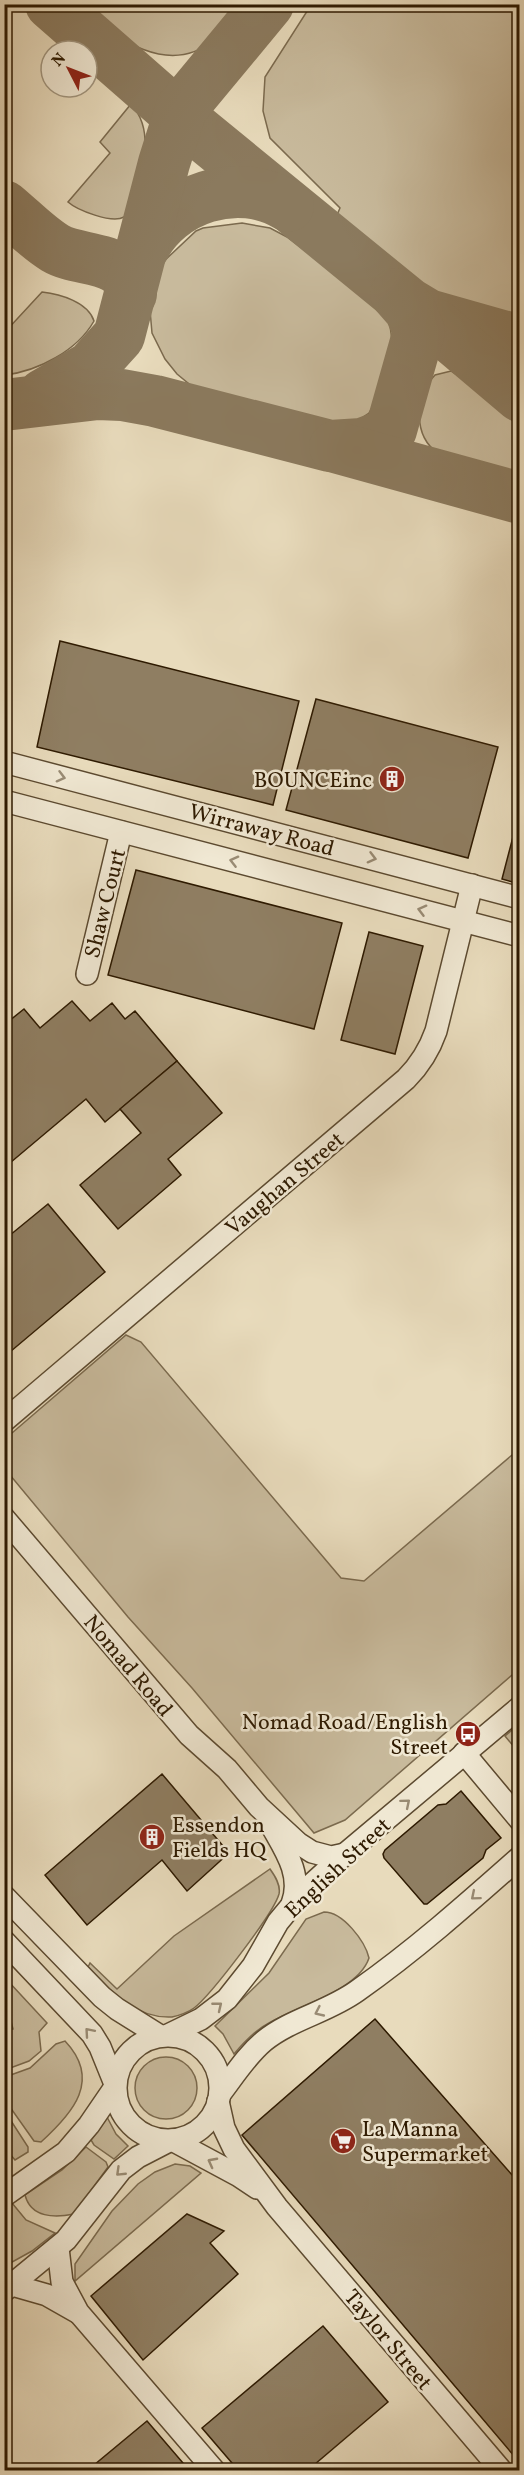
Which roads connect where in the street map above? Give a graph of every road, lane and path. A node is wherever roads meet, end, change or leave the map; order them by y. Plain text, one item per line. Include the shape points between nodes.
1 (4, 762) edge
2 (4, 801) edge
3 (121, 832) junction
4 (472, 885) junction
5 (519, 898) edge
6 (464, 921) junction
7 (519, 936) edge
8 (87, 974) dead end
9 (4, 1421) edge
10 (4, 1518) edge
11 (519, 1707) edge
12 (464, 1753) junction
13 (259, 1807) junction
14 (519, 1820) edge
15 (345, 1854) junction
16 (519, 1857) edge
17 (4, 1896) edge
18 (291, 1905) junction
19 (4, 1941) edge
20 (164, 2036) junction
21 (115, 2085) junction
22 (219, 2097) junction
23 (170, 2140) junction
24 (4, 2196) edge
25 (277, 2207) junction
26 (58, 2248) junction
27 (8, 2288) edge
28 (78, 2313) junction
29 (214, 2470) edge
30 (501, 2470) edge

1 -> 4 street, Wirraway Road
2 - 3 street, Wirraway Road
6 -> 3 street, Wirraway Road
3 - 8 street, Shaw Court
4 - 5 street, Wirraway Road
4 - 6 street, Vaughan Street
6 - 7 street, Wirraway Road
6 - 9 street, Vaughan Street via 436,1031 414,1071
10 - 13 street, Nomad Road via 182,1726
11 - 12 street, English Street
12 - 14 street
15 -> 12 street, English Street
13 - 15 street, Nomad Road via 312,1852 331,1857
13 - 18 street, Nomad Road via 294,1872 297,1887
15 - 18 street, English Street
16 -> 22 street via 355,1992 264,2041
17 - 20 street via 110,2004
20 -> 18 street, English Street via 201,2019 232,1994
21 -> 19 street via 92,2034
20 - 21 street via 143,2042 129,2052
20 - 22 street via 191,2041 209,2056 217,2070
21 - 23 street via 119,2108 130,2125 148,2137
21 - 24 street via 66,2152
22 - 23 street via 212,2116 201,2128 187,2137
22 - 25 street, Taylor Street via 230,2142
25 -> 23 street, Taylor Street via 239,2176
23 -> 26 street via 122,2170
25 - 30 street, Taylor Street
26 - 27 street
26 - 28 street via 62,2282
27 - 28 street via 47,2295
28 - 29 street

